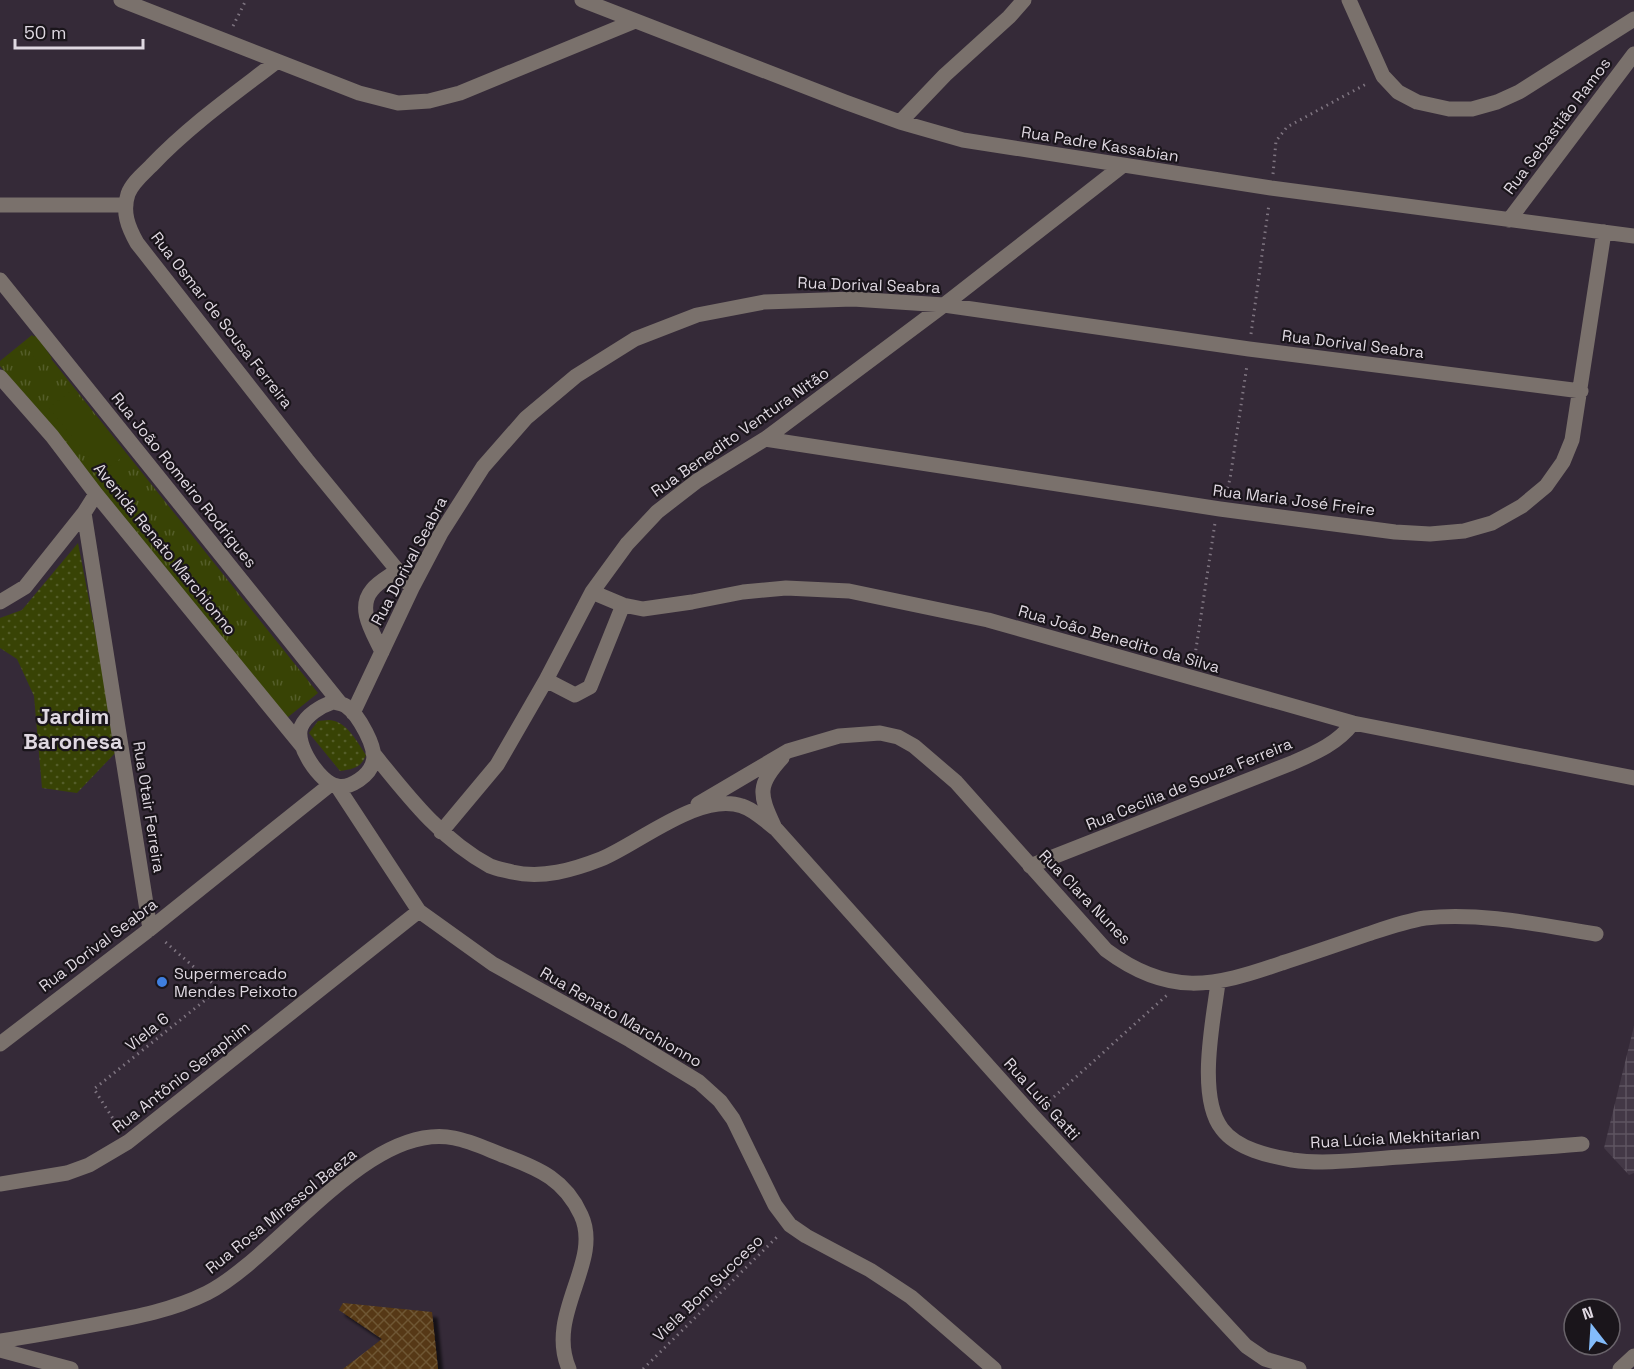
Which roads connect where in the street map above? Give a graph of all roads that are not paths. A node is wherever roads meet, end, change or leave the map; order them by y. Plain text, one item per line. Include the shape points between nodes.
1 (121, 0) edge
2 (582, 0) edge
3 (1024, 0) edge
4 (1348, 0) edge
5 (1634, 20) edge
6 (634, 21) junction
7 (1634, 54) edge
8 (276, 62) junction
9 (900, 122) junction
10 (1122, 166) junction
11 (0, 205) edge
12 (126, 205) junction
13 (1509, 220) junction
14 (1604, 232) junction
15 (1634, 236) edge
16 (0, 280) edge
17 (944, 305) junction
18 (0, 376) edge
19 (1581, 392) junction
20 (765, 439) junction
21 (96, 494) junction
22 (84, 513) junction
23 (398, 570) junction
24 (412, 588) junction
25 (592, 592) junction
26 (0, 602) edge
27 (623, 605) junction
28 (382, 652) junction
29 (546, 680) junction
30 (340, 703) junction
31 (353, 713) junction
32 (1353, 723) junction
33 (302, 746) junction
34 (788, 751) junction
35 (374, 753) junction
36 (1634, 778) edge
37 (334, 785) junction
38 (676, 818) junction
39 (776, 829) junction
40 (441, 832) junction
41 (1030, 866) junction
42 (419, 911) junction
43 (150, 929) junction
44 (1596, 934) dead end
45 (1218, 982) junction
46 (0, 1044) edge
47 (1582, 1144) dead end
48 (0, 1184) edge
49 (0, 1341) edge
50 (0, 1350) edge
51 (1634, 1356) edge
52 (71, 1369) edge
53 (569, 1369) edge
54 (994, 1369) edge
55 (1299, 1369) edge
56 (1620, 1369) edge

1 - 8 street
2 - 6 street, Rua Padre Kassabian
3 - 9 street
4 - 5 street via 1383,76 1398,92 1417,102 1449,109 1473,109 1520,92
6 - 8 street via 460,93 429,101 398,103
6 - 9 street, Rua Padre Kassabian
7 - 13 street, Rua Sebastião Ramos
8 - 12 street via 176,139 134,184
9 - 10 street, Rua Padre Kassabian via 963,140
10 - 13 street, Rua Padre Kassabian
10 - 17 street, Rua Benedito Ventura Nitão
11 - 12 street
12 - 23 street, Rua Osmar de Sousa Ferreira via 129,230 137,243
13 - 14 street, Rua Padre Kassabian
14 - 15 street, Rua Padre Kassabian
14 - 19 street, Rua Maria José Freire
16 - 30 street, Rua João Romeiro Rodrigues
17 - 19 street, Rua Dorival Seabra
17 - 20 street, Rua Benedito Ventura Nitão
17 - 24 street, Rua Dorival Seabra via 853,300 764,302 697,315 635,339 576,376 526,418 483,467
18 - 21 street, Avenida Renato Marchionno
19 - 20 street, Rua Maria José Freire via 1572,440 1546,486 1522,507 1492,523 1430,534 1220,509
20 - 25 street, Rua Benedito Ventura Nitão via 657,512 627,544
21 - 22 street
21 - 33 street, Avenida Renato Marchionno
22 - 26 street via 25,587
22 - 43 street, Rua Otair Ferreira
23 - 24 street, Rua Osmar de Sousa Ferreira
23 - 28 street via 371,591 365,606 368,623
24 - 28 street, Rua Dorival Seabra
25 - 27 street, Rua João Benedito da Silva
25 - 29 street, Rua Benedito Ventura Nitão
27 - 29 street via 590,687 575,694
27 - 32 street, Rua João Benedito da Silva via 660,608 743,591 786,588 849,591 988,620
28 - 31 street, Rua Dorival Seabra
29 - 40 street, Rua Benedito Ventura Nitão via 497,765
30 - 31 street
30 - 33 street via 325,705 311,714 301,727
31 - 35 street
32 - 36 street, Rua João Benedito da Silva
32 - 41 street, Rua Cecilia de Souza Ferreira via 1343,736 1292,763
33 - 37 street via 323,779
34 - 38 street, Rua Clara Nunes
34 - 39 street, Rua Luís Gatti via 762,788 763,803
34 - 41 street, Rua Clara Nunes via 839,735 880,733 898,737 956,782
35 - 37 street via 364,777 355,783
35 - 40 street, Rua Luís Gatti
37 - 42 street, Rua Renato Marchionno
37 - 43 street, Rua Dorival Seabra
38 - 39 street, Rua Luís Gatti via 719,803 731,804 753,812
38 - 40 street, Rua Luís Gatti via 602,859 540,875 492,866
39 - 55 street, Rua Luís Gatti via 1246,1346 1265,1359
41 - 45 street, Rua Clara Nunes via 1106,950 1135,969 1159,979
42 - 48 street, Rua Antônio Seraphim via 128,1142 89,1166
42 - 54 street, Rua Renato Marchionno via 493,964 699,1082 733,1119 775,1205 790,1225 911,1297
43 - 46 street, Rua Dorival Seabra
44 - 45 street, Rua Clara Nunes via 1489,917 1423,918
45 - 47 street, Rua Lúcia Mekhitarian via 1208,1086 1213,1108 1222,1129 1261,1153 1293,1160 1336,1161
49 - 53 street, Rua Rosa Mirassol Baeza via 144,1315 209,1292 250,1263 356,1170 407,1142 428,1137 454,1138 520,1162 558,1182 571,1195 583,1218 583,1261 566,1310 562,1339
50 - 52 street
51 - 56 street

